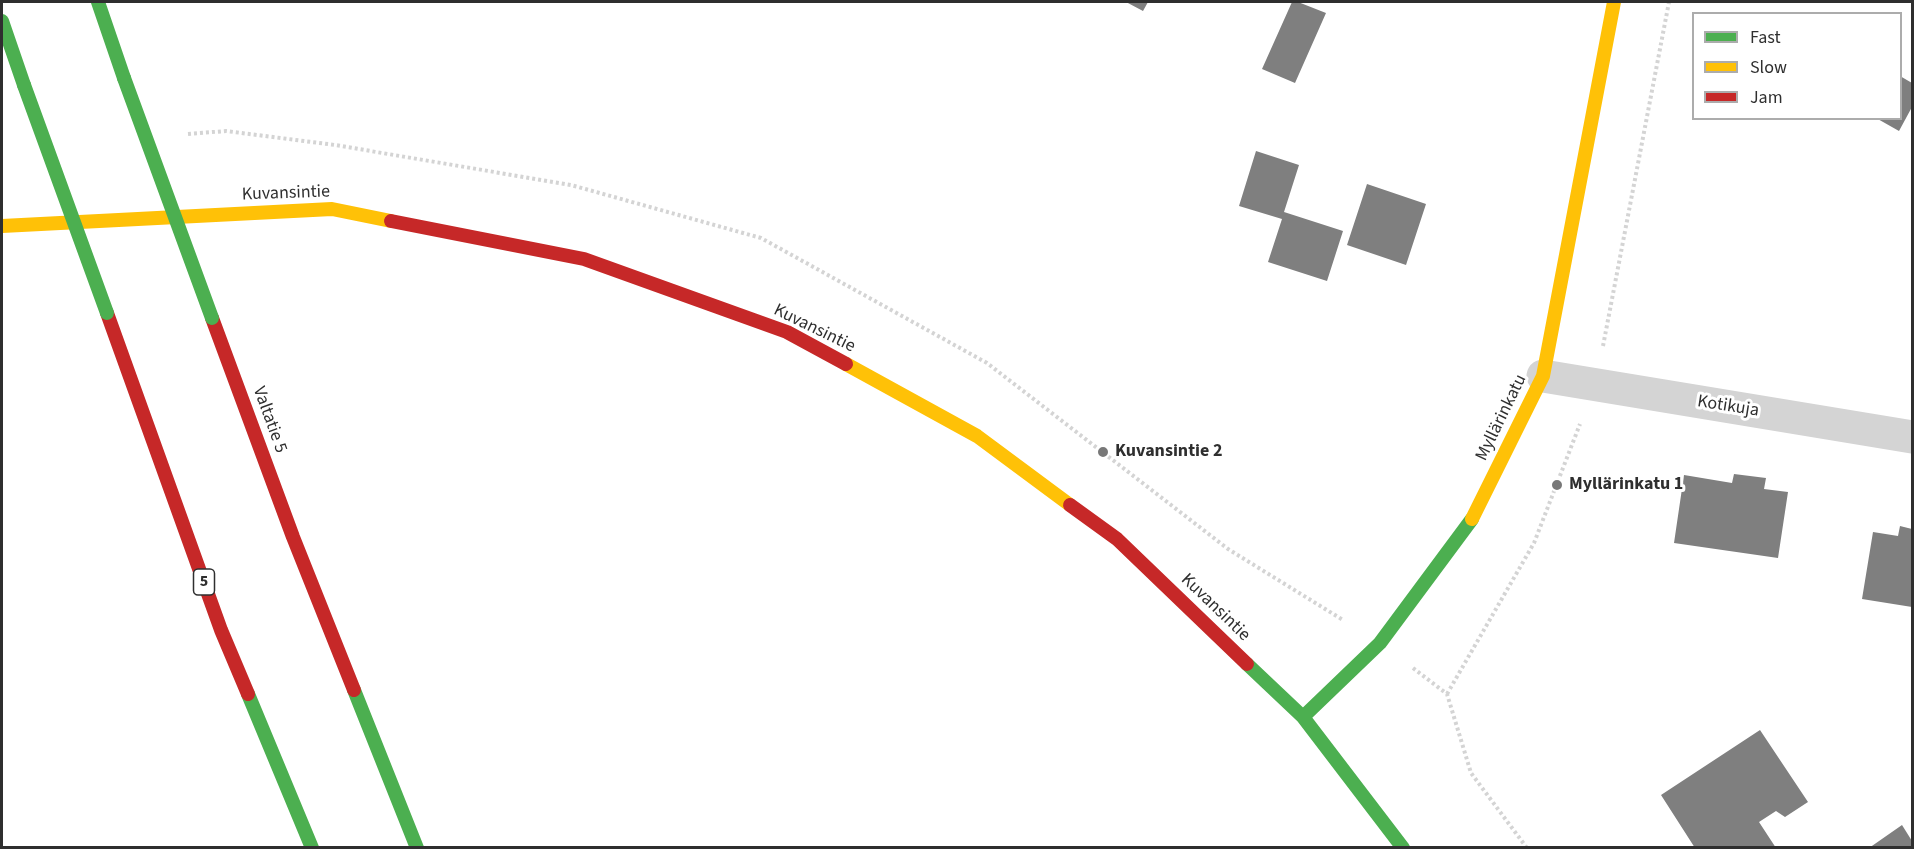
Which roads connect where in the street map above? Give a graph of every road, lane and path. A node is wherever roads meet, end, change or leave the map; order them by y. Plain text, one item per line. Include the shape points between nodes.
1 (98, 2) edge
2 (1614, 2) edge
3 (2, 21) edge
4 (2, 226) edge
5 (1543, 376) junction
6 (1912, 437) edge
7 (1447, 694) dead end
8 (1303, 717) junction
9 (312, 848) edge
10 (417, 848) edge
11 (1403, 848) edge
12 (1527, 848) edge

1 - 10 main road, Valtatie 5, bridge via 293,537
2 - 5 main road, Myllärinkatu
3 - 9 main road, 5, bridge via 221,630
4 - 8 main road, Kuvansintie via 332,209 584,259 787,332 977,436 1117,539
5 - 6 street, Kotikuja
5 - 8 main road, Myllärinkatu via 1475,515 1380,643
7 - 12 path via 1471,772
8 - 11 main road, Kuvansintie

